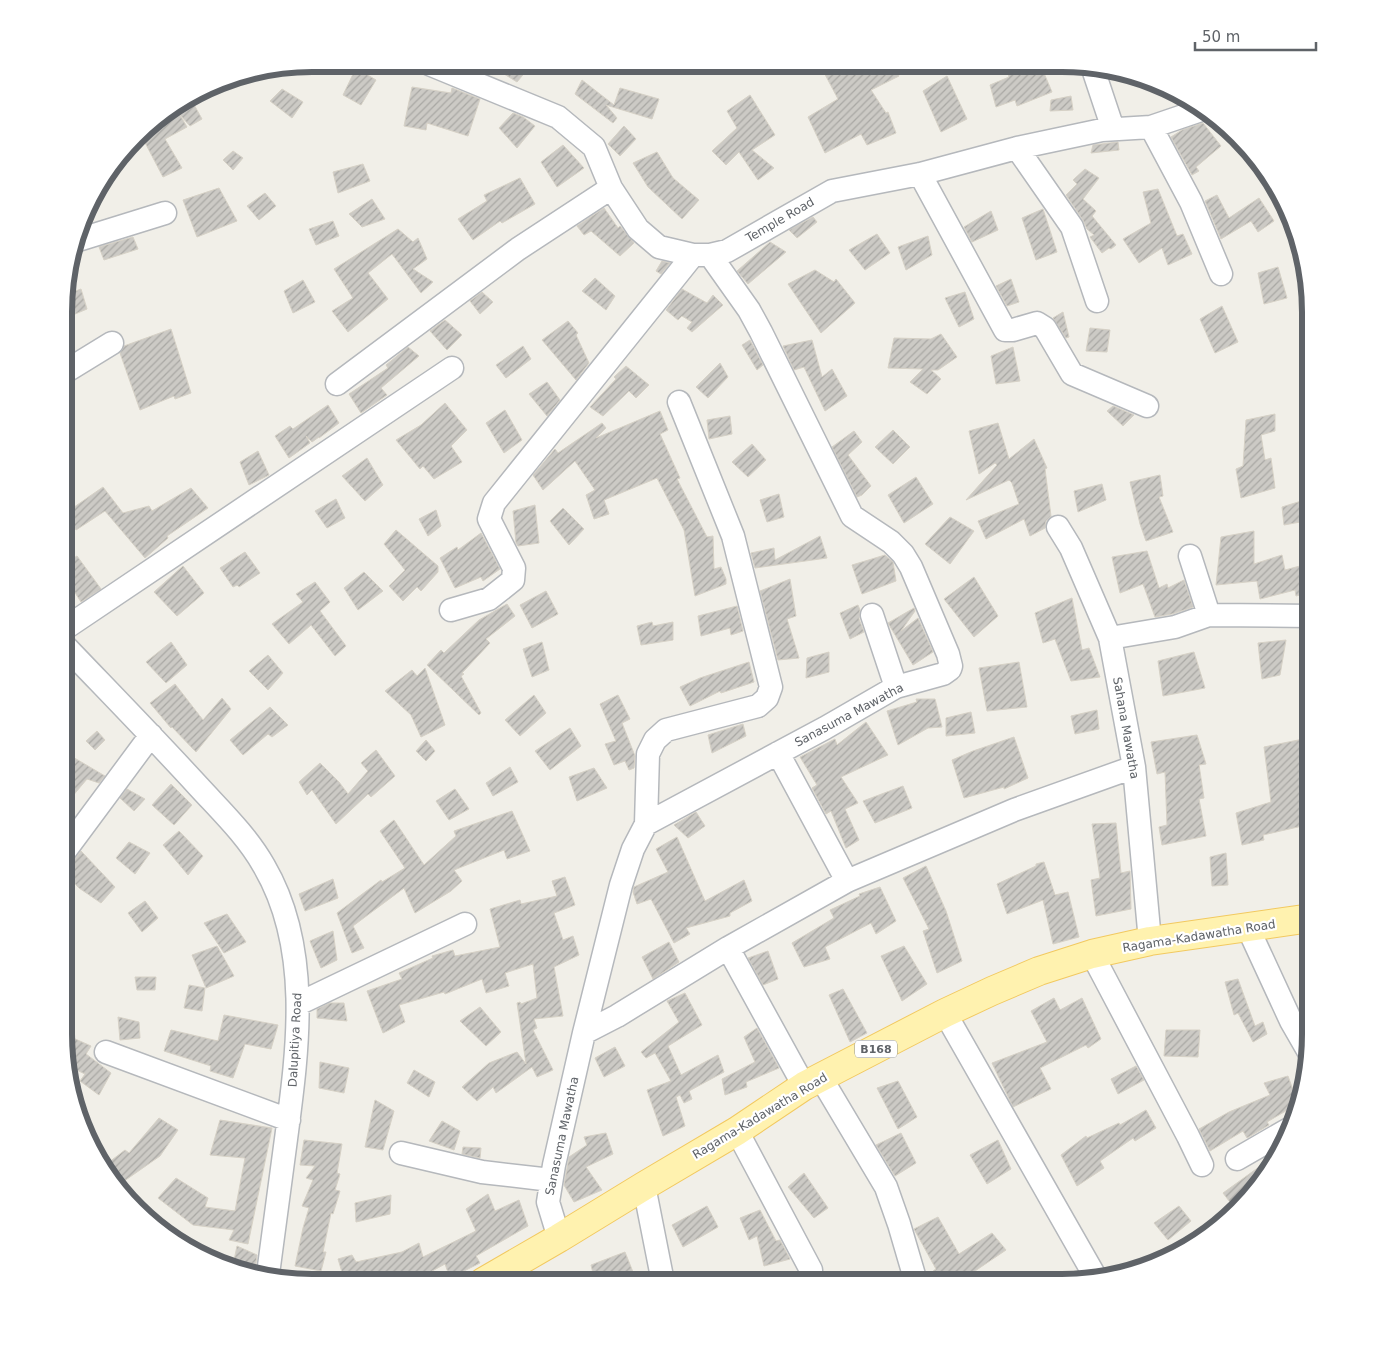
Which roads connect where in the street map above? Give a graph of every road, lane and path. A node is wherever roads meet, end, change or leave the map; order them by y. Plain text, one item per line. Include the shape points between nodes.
1 (448, 72) edge
2 (1095, 75) edge
3 (1194, 112) edge
4 (1151, 126) junction
5 (1114, 129) junction
6 (1017, 148) junction
7 (920, 174) junction
8 (611, 188) junction
9 (165, 213) dead end
10 (84, 238) edge
11 (702, 255) junction
12 (1221, 274) dead end
13 (1097, 302) dead end
14 (112, 343) dead end
15 (72, 368) edge
16 (452, 368) dead end
17 (336, 384) dead end
18 (679, 402) dead end
19 (1147, 406) dead end
20 (1058, 527) dead end
21 (1190, 556) dead end
22 (451, 610) dead end
23 (872, 615) dead end
24 (1209, 615) junction
25 (1302, 616) edge
26 (72, 624) edge
27 (1110, 638) junction
28 (72, 653) edge
29 (896, 687) junction
30 (151, 735) junction
31 (778, 753) junction
32 (1134, 767) junction
33 (646, 824) junction
34 (72, 842) edge
35 (847, 881) junction
36 (1302, 919) edge
37 (465, 924) dead end
38 (1248, 928) junction
39 (1150, 941) junction
40 (728, 948) junction
41 (1092, 954) junction
42 (298, 1004) junction
43 (945, 1013) junction
44 (584, 1033) junction
45 (1302, 1040) edge
46 (106, 1052) dead end
47 (813, 1082) junction
48 (289, 1120) junction
49 (737, 1130) junction
50 (1280, 1134) edge
51 (401, 1153) dead end
52 (1237, 1159) dead end
53 (1202, 1165) dead end
54 (551, 1180) junction
55 (644, 1186) junction
56 (559, 1238) junction
57 (269, 1269) edge
58 (811, 1270) dead end
59 (1092, 1271) edge
60 (497, 1274) edge
61 (661, 1274) edge
62 (914, 1274) edge

1 - 8 street via 558,117 594,147
2 - 5 street
3 - 4 street, Temple Road
4 - 5 street, Temple Road
4 - 12 street via 1191,202
5 - 6 street, Temple Road
6 - 7 street, Temple Road
6 - 13 street via 1072,228
7 - 11 street, Temple Road via 832,191 727,251
7 - 19 street via 1004,330 1037,323 1045,328 1072,374
8 - 11 street via 638,229 659,247
8 - 17 street via 518,249
9 - 10 street
11 - 22 street via 494,503 489,519 514,568 513,580 489,600
11 - 29 street, Sanasuma Mawatha via 749,310 852,516 892,542 911,567 948,654 950,666 943,674
14 - 15 street
16 - 26 street
18 - 33 street via 733,536 771,687 767,698 758,706 666,730 655,740 648,754
20 - 27 street, Sahana Mawatha via 1071,548
21 - 24 street
23 - 29 street
24 - 25 street
24 - 27 street via 1175,627
27 - 32 street, Sahana Mawatha
28 - 30 street, Dalupitiya Road
29 - 31 street, Sanasuma Mawatha
30 - 34 street
30 - 42 street, Dalupitiya Road via 249,842 264,866 289,926
31 - 33 street, Sanasuma Mawatha
31 - 35 street
32 - 35 street via 1014,810
32 - 39 street, Sahana Mawatha
33 - 44 street, Sanasuma Mawatha via 633,849 621,885
35 - 40 street
36 - 38 main road, Ragama-Kadawatha Road / B168
37 - 42 street
38 - 39 main road, Ragama-Kadawatha Road / B168
38 - 45 street
39 - 41 main road, Ragama-Kadawatha Road / B168
40 - 44 street
40 - 47 street
41 - 43 main road, Ragama-Kadawatha Road / B168 via 992,990
41 - 53 street
42 - 48 street, Dalupitiya Road via 296,1069
43 - 47 main road, Ragama-Kadawatha Road / B168
43 - 59 street
44 - 54 street, Sanasuma Mawatha
46 - 48 street
47 - 49 main road, Ragama-Kadawatha Road / B168
47 - 62 street via 886,1187
48 - 57 street, Dalupitiya Road
49 - 55 main road, Ragama-Kadawatha Road / B168
49 - 58 street
50 - 52 street
51 - 54 street via 482,1172
54 - 56 street, Sanasuma Mawatha via 548,1202
55 - 56 main road, Ragama-Kadawatha Road / B168
55 - 61 street
56 - 60 main road, Ragama-Kadawatha Road / B168

